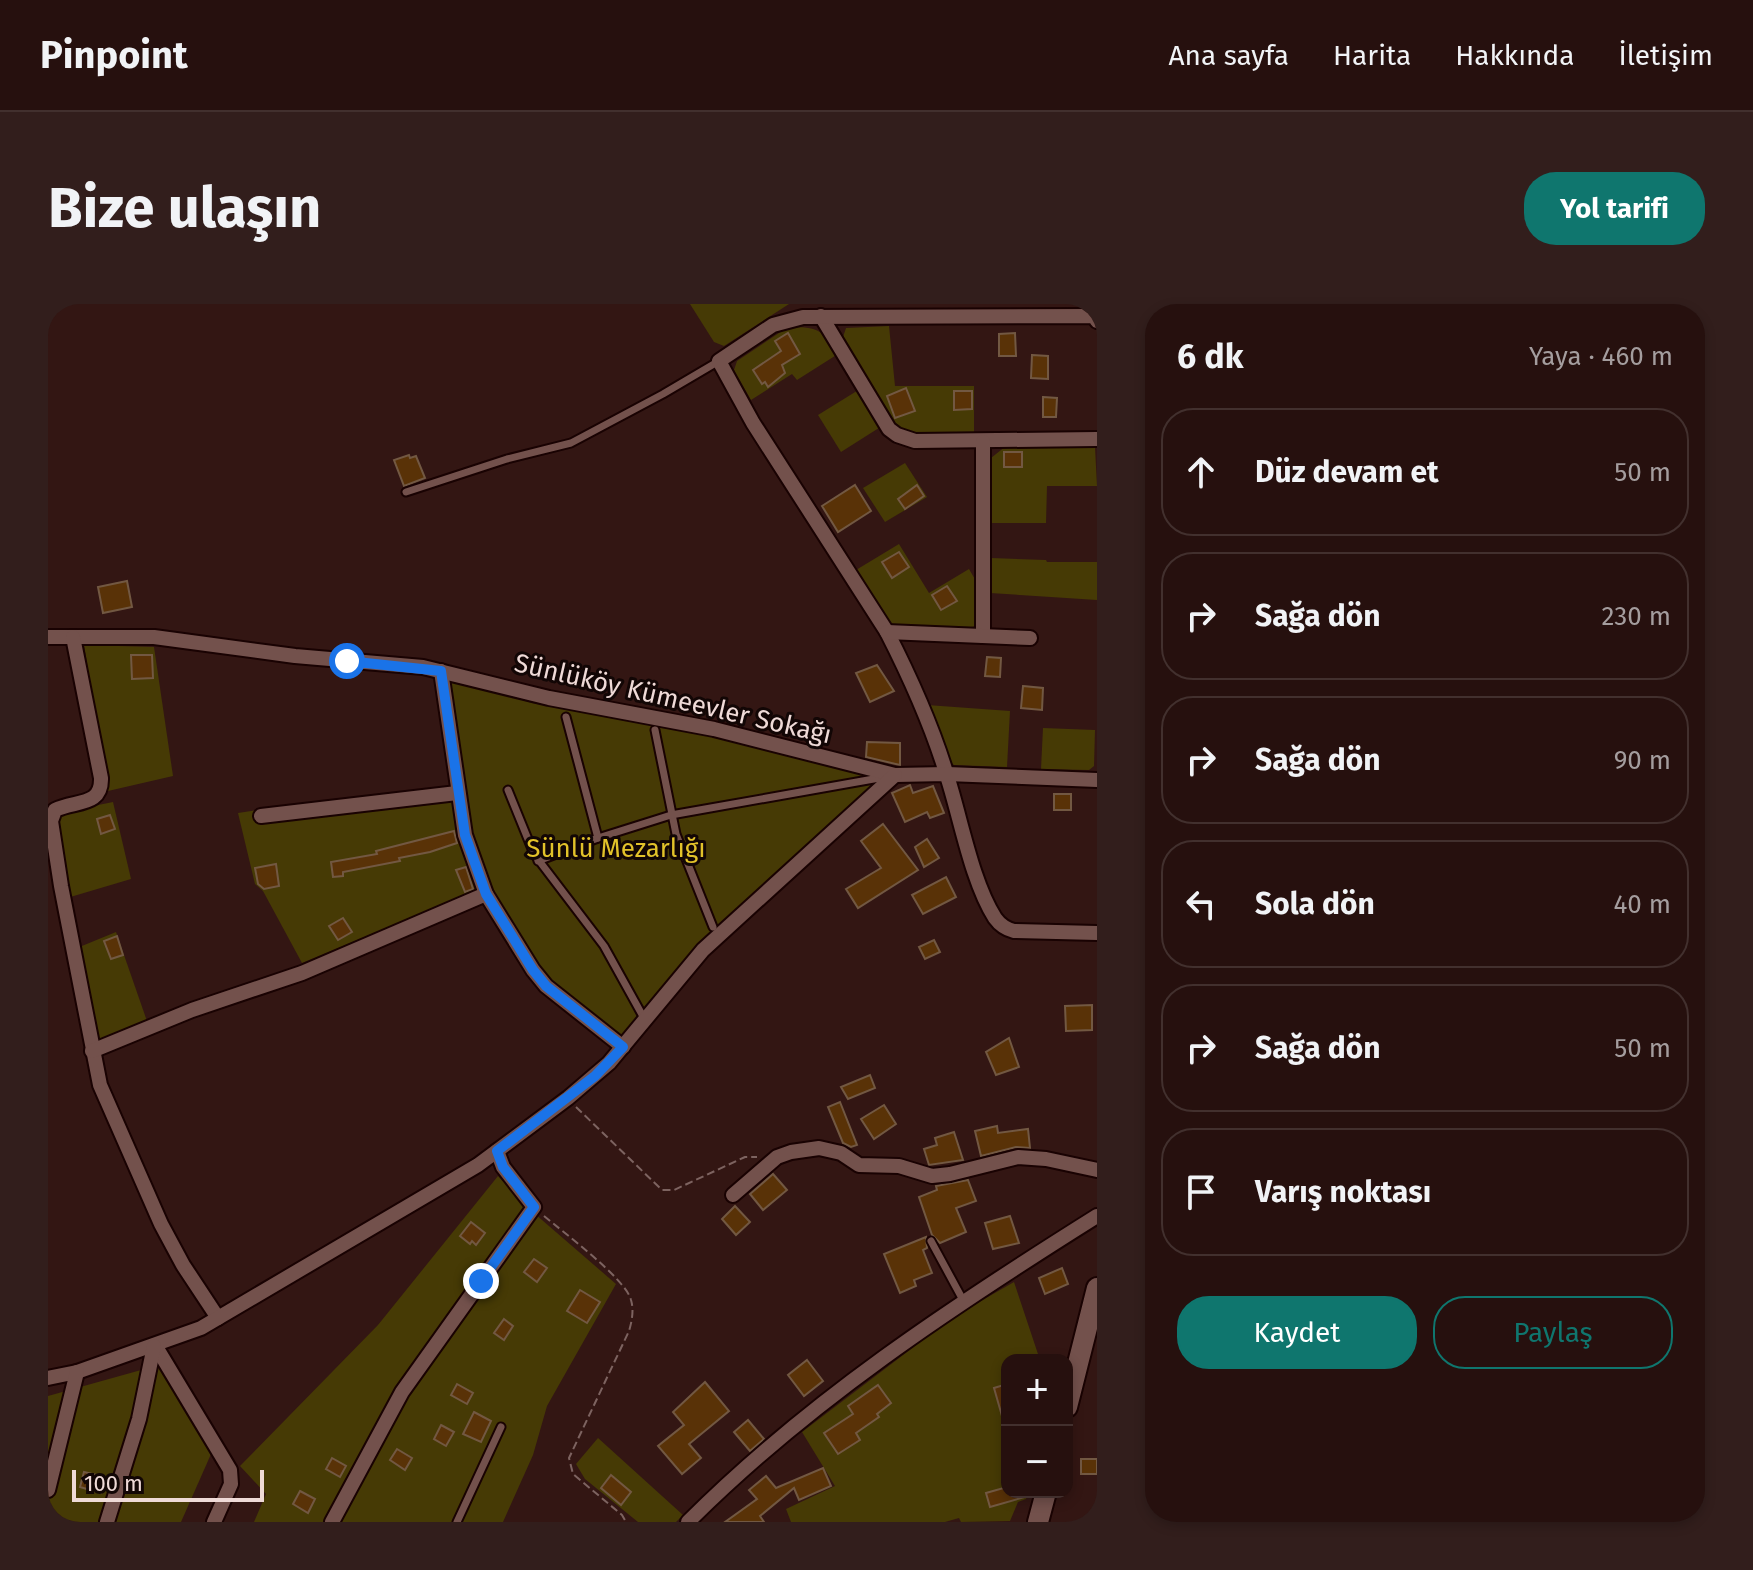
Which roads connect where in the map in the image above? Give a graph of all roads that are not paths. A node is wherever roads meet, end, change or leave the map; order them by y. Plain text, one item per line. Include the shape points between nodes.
1 (812, 314) junction
2 (1096, 318) edge
3 (719, 361) junction
4 (1097, 439) edge
5 (983, 442) junction
6 (406, 492) dead end
7 (887, 632) junction
8 (983, 636) junction
9 (48, 637) edge
10 (73, 637) junction
11 (1030, 638) dead end
12 (441, 671) junction
13 (566, 717) dead end
14 (655, 730) dead end
15 (947, 774) junction
16 (895, 775) junction
17 (1097, 780) edge
18 (508, 790) dead end
19 (457, 793) junction
20 (671, 815) junction
21 (261, 816) dead end
22 (598, 838) junction
23 (538, 861) junction
24 (486, 894) junction
25 (713, 927) dead end
26 (1097, 933) edge
27 (645, 1020) junction
28 (623, 1047) junction
29 (92, 1051) junction
30 (497, 1151) junction
31 (1097, 1170) edge
32 (733, 1195) dead end
33 (1097, 1216) edge
34 (931, 1241) dead end
35 (1097, 1288) edge
36 (963, 1300) junction
37 (218, 1318) junction
38 (154, 1346) junction
39 (77, 1372) junction
40 (48, 1378) edge
41 (1073, 1383) edge
42 (501, 1427) dead end
43 (48, 1490) edge
44 (1044, 1498) edge
45 (107, 1522) edge
46 (214, 1522) edge
47 (332, 1522) edge
48 (457, 1522) edge
49 (688, 1522) edge
50 (1038, 1522) edge

1 - 2 street
1 - 3 street via 773,325
1 - 5 street via 833,333 897,435 915,441
3 - 6 lane via 571,443
3 - 7 street
4 - 5 street
5 - 8 street
7 - 8 street
7 - 15 street
8 - 11 street
9 - 10 street, Sünlüköy Kümeevler Sokağı
10 - 12 street, Sünlüköy Kümeevler Sokağı via 154,637
10 - 29 street via 101,789 94,799 55,810 51,821
12 - 16 street, Sünlüköy Kümeevler Sokağı via 714,729
12 - 19 street
13 - 22 lane
14 - 20 lane
15 - 16 street, Sünlüköy Kümeevler Sokağı
15 - 17 street, Sünlüköy Kümeevler Sokağı
15 - 26 street via 978,881 1000,924 1014,931
16 - 20 lane
16 - 27 street via 703,950
18 - 23 lane
19 - 21 street
19 - 24 street via 467,843
20 - 22 lane
20 - 25 lane
22 - 23 lane
23 - 27 lane via 599,939
24 - 28 street via 546,986
24 - 29 street via 313,968
27 - 28 street
28 - 30 street via 595,1076
29 - 37 street via 105,1099 161,1224
30 - 37 street via 433,1194
30 - 47 street via 534,1207 402,1392
31 - 32 street via 1018,1157 932,1176 899,1166 867,1167 819,1148 791,1152 769,1163
33 - 36 street
34 - 36 lane
35 - 41 main road
36 - 49 street via 777,1440
37 - 38 street
38 - 39 street
38 - 45 street via 139,1419
38 - 46 street via 230,1470 231,1484
39 - 40 street
39 - 43 street
42 - 48 lane
44 - 50 main road

